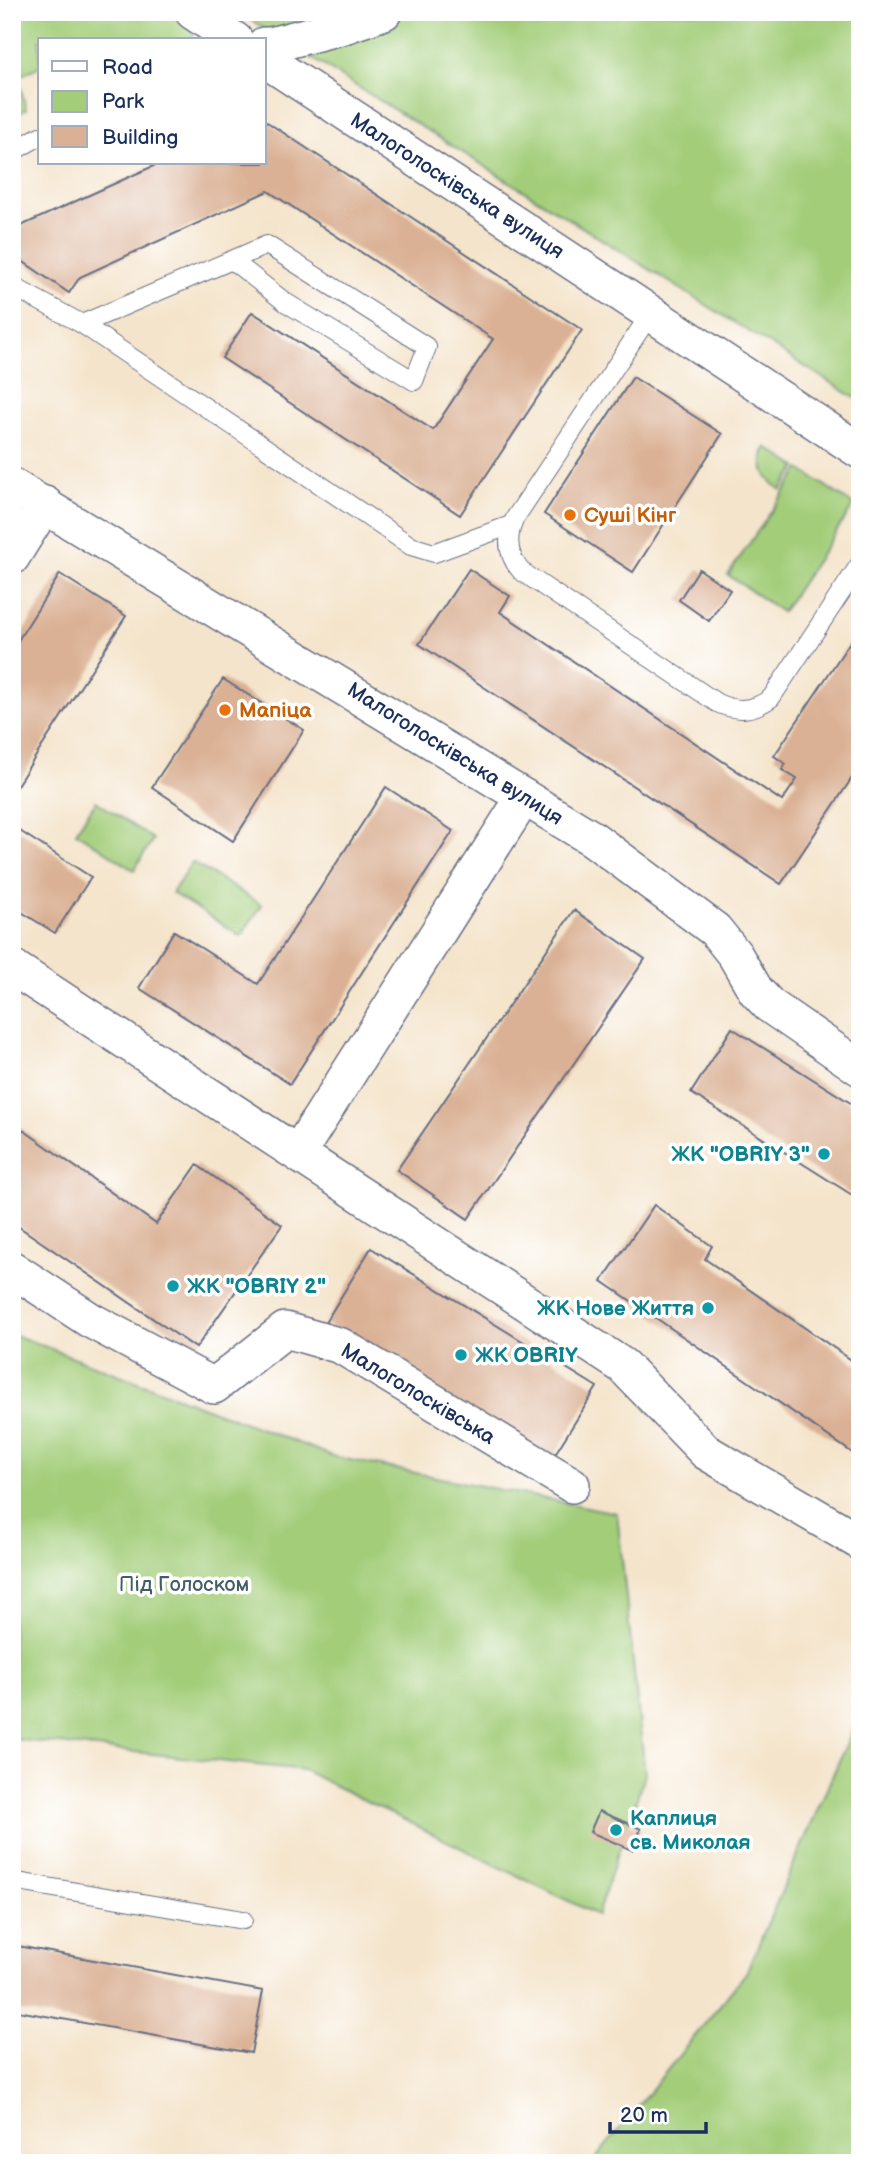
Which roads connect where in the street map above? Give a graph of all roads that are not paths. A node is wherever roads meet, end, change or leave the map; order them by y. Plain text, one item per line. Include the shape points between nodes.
1 (193, 12) edge
2 (384, 12) edge
3 (232, 38) edge
4 (266, 45) edge
5 (266, 61) edge
6 (38, 137) edge
7 (12, 152) edge
8 (233, 261) junction
9 (12, 285) edge
10 (651, 313) junction
11 (82, 324) junction
12 (860, 451) edge
13 (12, 486) edge
14 (45, 504) junction
15 (512, 525) junction
16 (12, 557) edge
17 (860, 564) edge
18 (524, 797) junction
19 (12, 967) edge
20 (860, 1068) edge
21 (298, 1153) junction
22 (12, 1269) edge
23 (572, 1485) dead end
24 (860, 1542) edge
25 (12, 1881) edge
26 (243, 1920) dead end

1 - 3 street
2 - 4 street
5 - 10 street, Малоголосківська вулиця
6 - 7 lane
8 - 8 lane via 267,245 427,347 414,381 285,302
8 - 11 lane
9 - 11 lane
10 - 12 street, Малоголосківська вулиця
10 - 15 lane
11 - 15 lane via 411,546 434,553
13 - 14 street, Малоголосківська вулиця
14 - 16 street
14 - 18 street, Малоголосківська вулиця
15 - 17 lane via 509,550 521,571 717,703 741,710 771,698
18 - 20 street, Малоголосківська вулиця via 593,839 715,930 769,1005
18 - 21 street
19 - 21 street
21 - 24 street via 623,1366 706,1452
22 - 23 street, Малоголосківська via 90,1320 214,1386 285,1330 341,1346
25 - 26 lane

